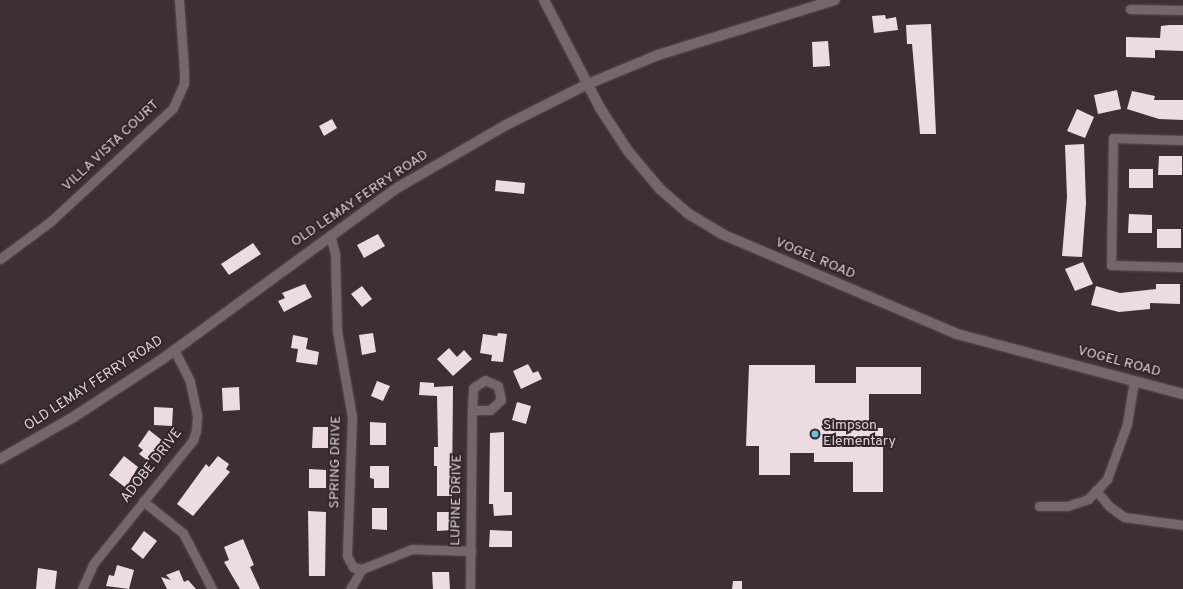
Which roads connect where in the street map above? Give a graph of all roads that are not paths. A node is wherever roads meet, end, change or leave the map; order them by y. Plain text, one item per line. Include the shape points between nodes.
1 (179, 0) edge
2 (544, 0) edge
3 (835, 0) edge
4 (1130, 9) dead end
5 (1183, 10) edge
6 (588, 84) junction
7 (1183, 140) edge
8 (330, 235) junction
9 (0, 259) edge
10 (1183, 267) edge
11 (174, 350) junction
12 (1134, 381) junction
13 (1183, 394) edge
14 (472, 410) dead end
15 (0, 459) edge
16 (1096, 490) junction
17 (143, 501) junction
18 (1039, 506) dead end
19 (1183, 525) edge
20 (471, 551) junction
21 (362, 569) junction
22 (82, 589) edge
23 (212, 589) edge
24 (350, 589) edge
25 (470, 589) edge

1 - 9 street, VILLA VISTA COURT via 184,83 173,108 51,221
2 - 6 main road, VOGEL ROAD
3 - 6 main road, OLD LEMAY FERRY ROAD via 687,45
4 - 5 street
6 - 8 main road, OLD LEMAY FERRY ROAD via 425,170
6 - 12 main road, VOGEL ROAD via 628,151 660,189 689,214 724,236 957,334
7 - 10 street via 1113,138 1111,265
8 - 11 main road, OLD LEMAY FERRY ROAD
8 - 21 street, SPRING DRIVE via 335,254 337,331 352,417 347,556 353,566
11 - 15 main road, OLD LEMAY FERRY ROAD via 72,418
11 - 17 street, ADOBE DRIVE via 190,381 197,415 196,431 192,440
12 - 13 main road, VOGEL ROAD
12 - 16 street via 1117,455 1107,479
14 - 20 street, LUPINE DRIVE
16 - 18 street via 1088,499 1067,506
16 - 19 street via 1109,506 1124,517
17 - 22 street, ADOBE DRIVE via 93,564
17 - 23 street via 182,533
20 - 21 street via 412,549
20 - 25 street, LUPINE DRIVE
21 - 24 street

